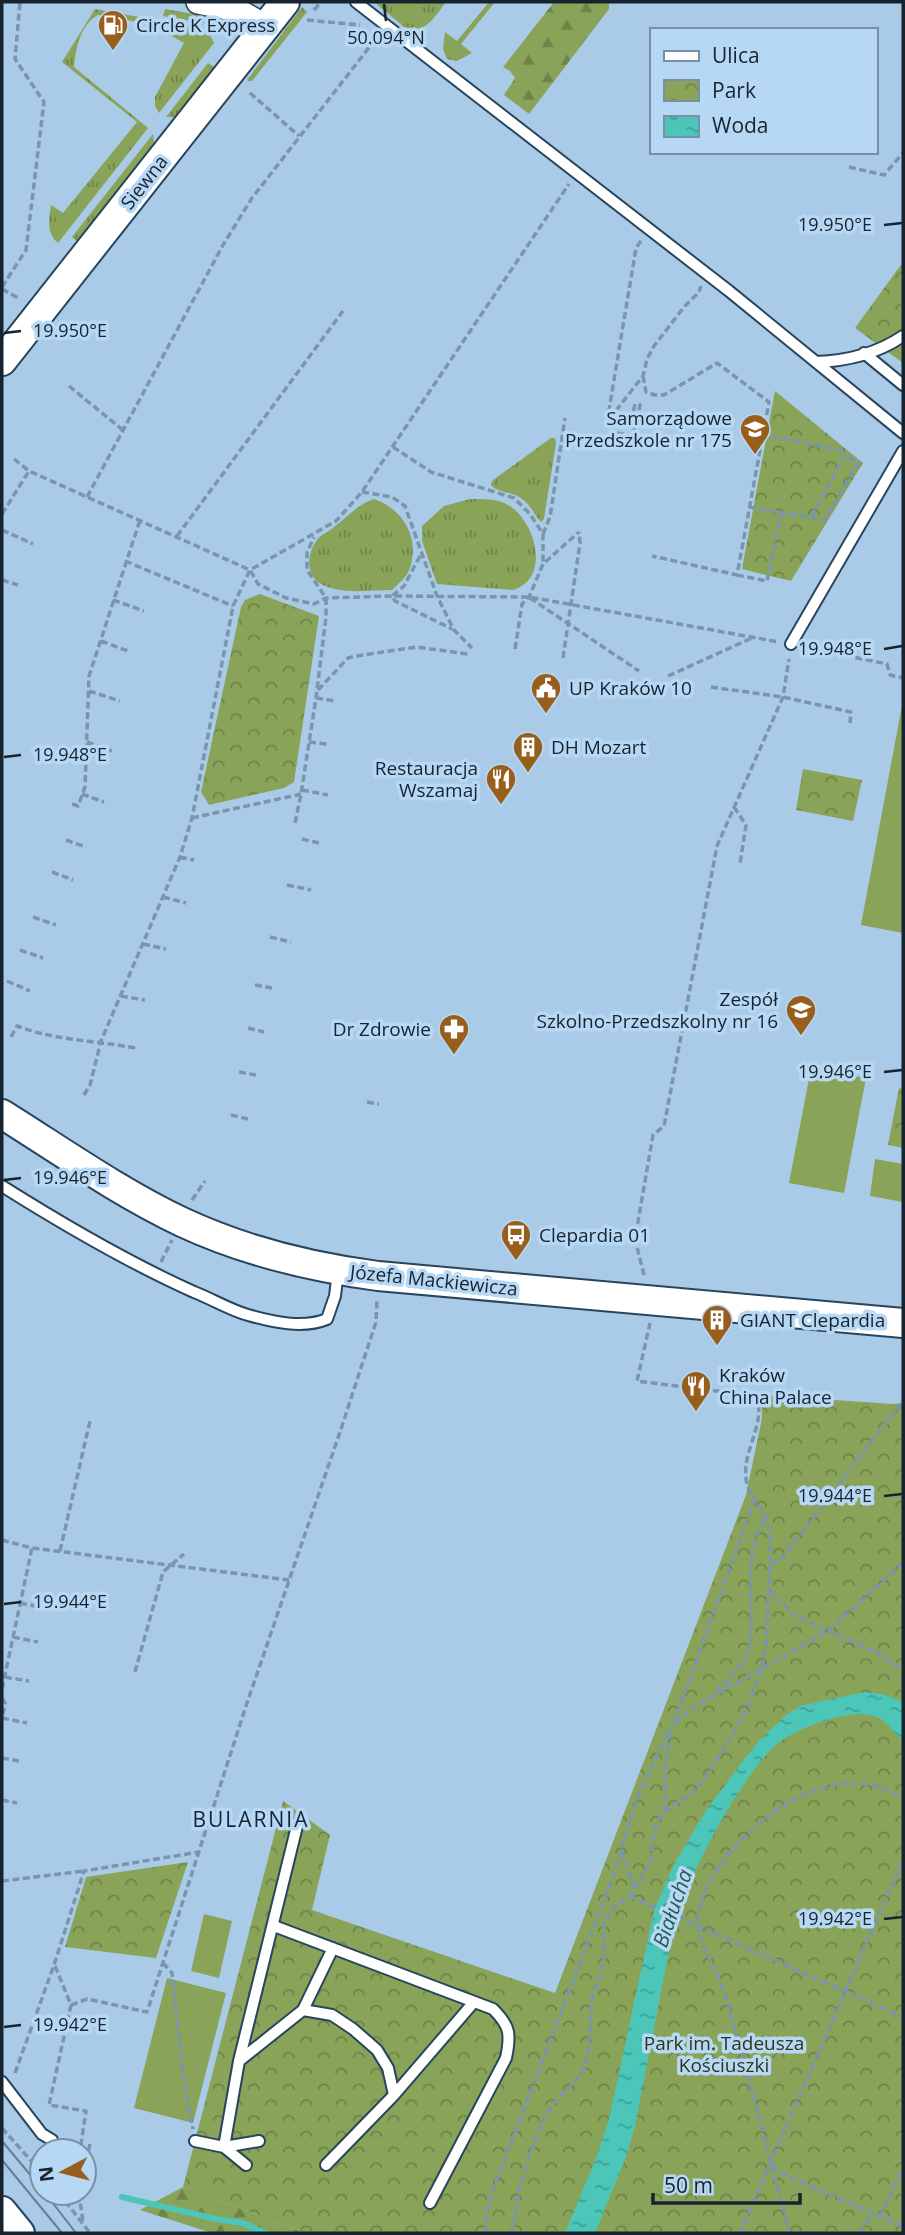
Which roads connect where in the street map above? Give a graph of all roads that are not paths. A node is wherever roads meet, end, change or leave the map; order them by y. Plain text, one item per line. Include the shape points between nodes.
1 (198, 2) edge
2 (285, 2) edge
3 (356, 2) edge
4 (267, 27) junction
5 (903, 336) edge
6 (864, 354) junction
7 (2, 361) edge
8 (816, 362) junction
9 (903, 385) edge
10 (903, 433) edge
11 (903, 451) edge
12 (791, 644) road end
13 (2, 1114) edge
14 (2, 1186) edge
15 (338, 1271) junction
16 (903, 1323) edge
17 (298, 1822) dead end
18 (274, 1926) junction
19 (333, 1948) junction
20 (474, 2002) junction
21 (303, 2010) junction
22 (239, 2061) junction
23 (5, 2086) edge
24 (394, 2095) junction
25 (47, 2137) edge
26 (195, 2141) road end
27 (259, 2141) dead end
28 (224, 2147) junction
29 (246, 2165) dead end
30 (326, 2165) dead end
31 (430, 2203) dead end
32 (2, 2211) edge
33 (20, 2233) edge

1 - 4 street via 237,10
2 - 4 street, Siewna
3 - 8 lane
4 - 7 street, Siewna
5 - 6 lane
6 - 8 lane
6 - 9 lane
8 - 10 lane
11 - 12 lane
13 - 15 street, Józefa Mackiewicza via 181,1222 270,1255
14 - 15 lane via 64,1225 179,1285 258,1317 296,1324 327,1319
15 - 16 street, Józefa Mackiewicza
17 - 18 lane
18 - 19 lane
18 - 22 lane
19 - 20 lane
19 - 21 lane
20 - 24 lane
20 - 31 lane via 492,2009 505,2022 510,2040 506,2058
21 - 22 lane
21 - 24 lane via 332,2015 377,2050 388,2068
22 - 28 lane
23 - 25 lane
24 - 30 lane
26 - 28 lane
27 - 28 lane
28 - 29 lane
32 - 33 street

